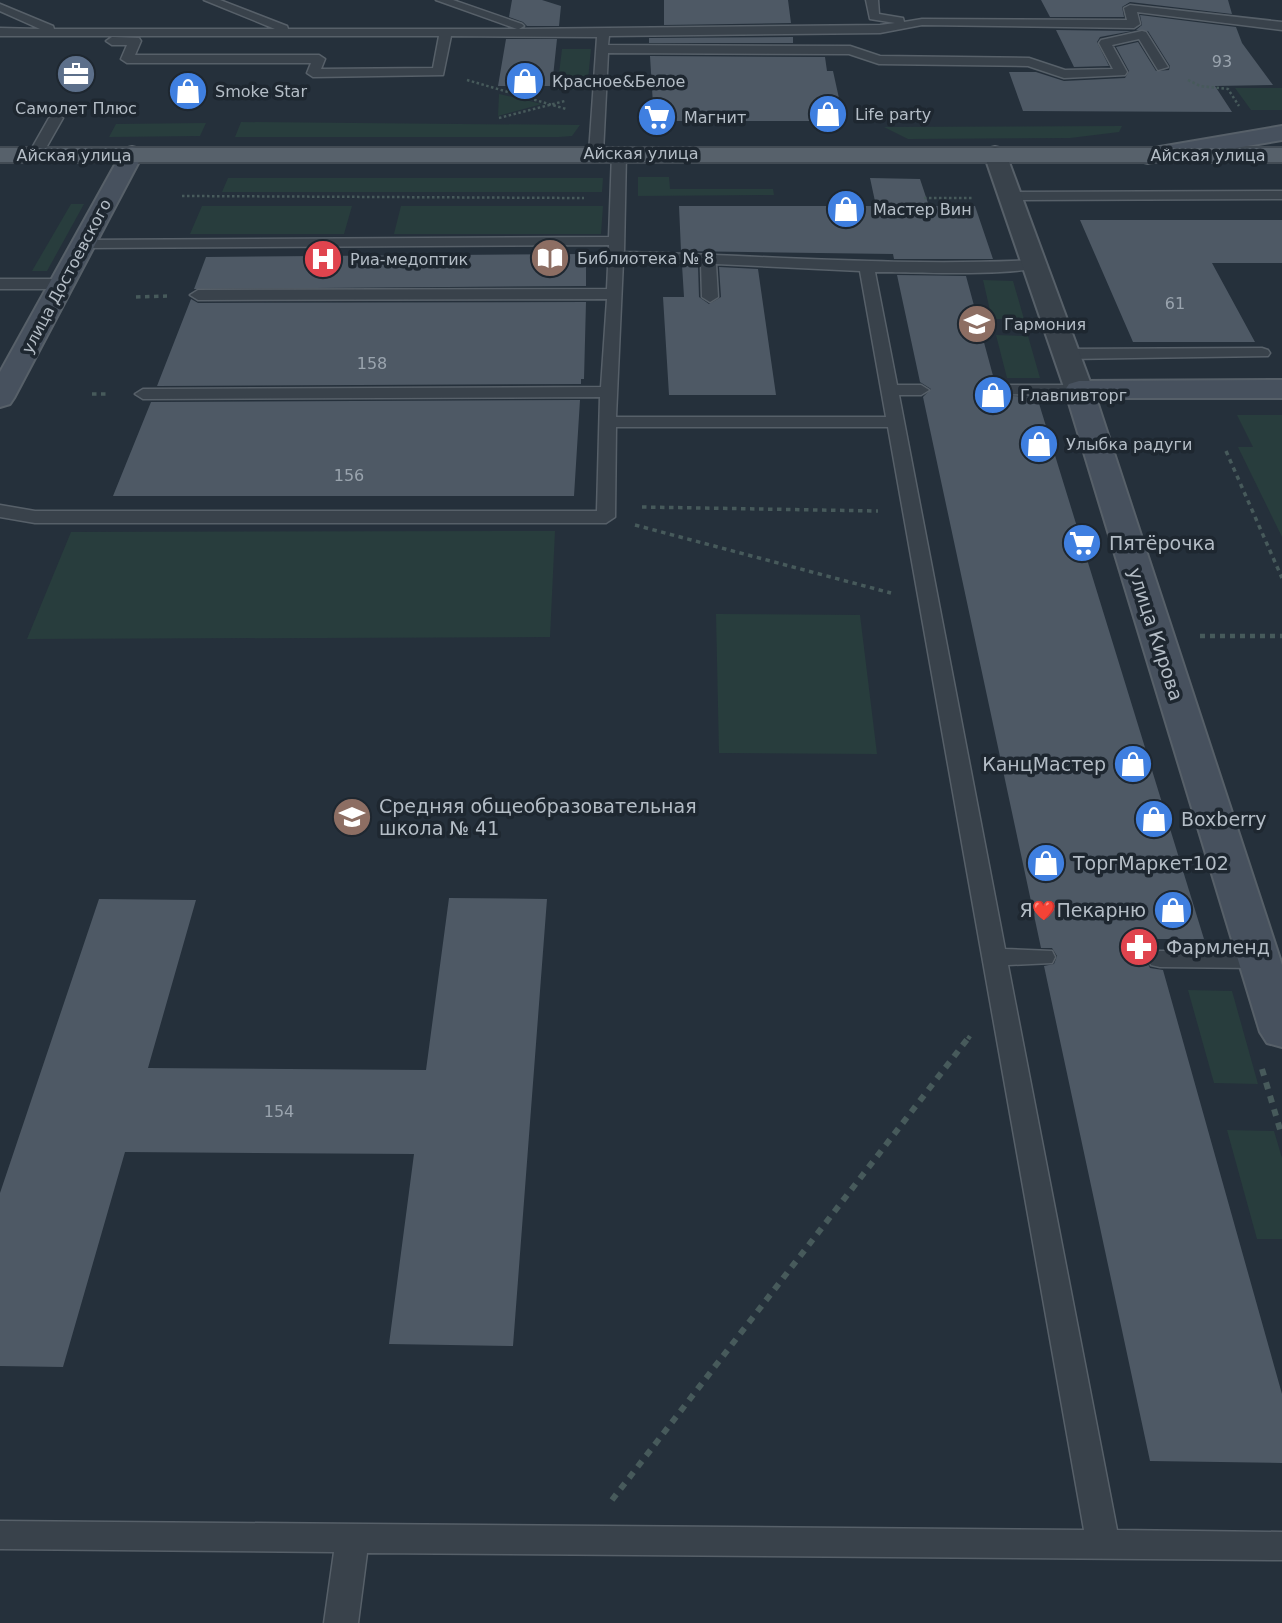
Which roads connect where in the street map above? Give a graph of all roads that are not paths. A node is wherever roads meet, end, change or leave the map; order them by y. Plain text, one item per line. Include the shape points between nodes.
1 (210, 0) edge
2 (442, 0) edge
3 (872, 0) edge
4 (0, 7) edge
5 (922, 22) junction
6 (1282, 26) edge
7 (1138, 29) junction
8 (0, 32) edge
9 (58, 32) junction
10 (296, 32) junction
11 (538, 33) junction
12 (445, 39) junction
13 (603, 42) junction
14 (0, 43) edge
15 (1162, 67) road end
16 (56, 118) dead end
17 (1282, 133) edge
18 (608, 153) junction
19 (995, 153) junction
20 (132, 154) junction
21 (0, 155) edge
22 (35, 155) junction
23 (1282, 155) edge
24 (1147, 156) junction
25 (1282, 195) edge
26 (1010, 196) junction
27 (83, 244) junction
28 (617, 249) junction
29 (708, 257) junction
30 (1034, 265) junction
31 (867, 268) junction
32 (0, 284) edge
33 (62, 284) junction
34 (615, 294) junction
35 (198, 295) dead end
36 (710, 297) dead end
37 (1262, 353) dead end
38 (1066, 354) junction
39 (1282, 389) edge
40 (889, 390) junction
41 (921, 390) dead end
42 (998, 390) dead end
43 (1079, 390) junction
44 (609, 392) junction
45 (143, 394) dead end
46 (0, 398) edge
47 (607, 422) junction
48 (895, 422) junction
49 (0, 511) edge
50 (996, 957) junction
51 (1043, 957) dead end
52 (1160, 959) dead end
53 (1258, 960) junction
54 (1282, 1032) edge
55 (0, 1535) edge
56 (352, 1538) junction
57 (1103, 1545) junction
58 (1282, 1546) edge
59 (341, 1623) edge

1 - 10 lane
2 - 11 lane
3 - 5 lane via 874,18
4 - 9 lane
5 - 7 lane
5 - 13 lane via 880,29
6 - 7 lane via 1130,8
7 - 13 lane via 1105,43 1121,72 1064,74 1029,62 879,60 850,50
7 - 15 lane
8 - 9 lane
9 - 10 lane
10 - 12 lane
11 - 12 lane
11 - 13 lane
12 - 13 lane
12 - 14 lane via 439,72 313,73 319,59 127,59 135,41
13 - 18 lane via 598,119
16 - 22 lane
17 - 24 street
18 - 19 main road, Айская улица
18 - 20 main road, Айская улица
18 - 28 lane via 618,198
19 - 24 main road, Айская улица
19 - 26 street
20 - 22 main road, Айская улица
20 - 27 street, улица Достоевского
21 - 22 main road, Айская улица
23 - 24 main road, Айская улица
25 - 26 lane
26 - 30 street
27 - 28 lane
27 - 33 street, улица Достоевского
28 - 29 lane
28 - 34 lane
29 - 31 lane
29 - 36 lane
30 - 31 lane
30 - 38 street
31 - 40 lane
32 - 33 lane
33 - 46 street, улица Достоевского
34 - 35 lane
34 - 44 lane
37 - 38 lane
38 - 43 street
39 - 43 street
40 - 41 lane
40 - 48 lane
42 - 43 lane
43 - 53 street, улица Кирова
44 - 45 lane
44 - 47 lane
47 - 48 lane
47 - 49 lane via 606,511 35,517
48 - 50 lane
50 - 51 lane
50 - 57 lane
52 - 53 lane
53 - 54 street, улица Кирова
55 - 56 lane
56 - 57 lane
56 - 59 lane
57 - 58 lane

